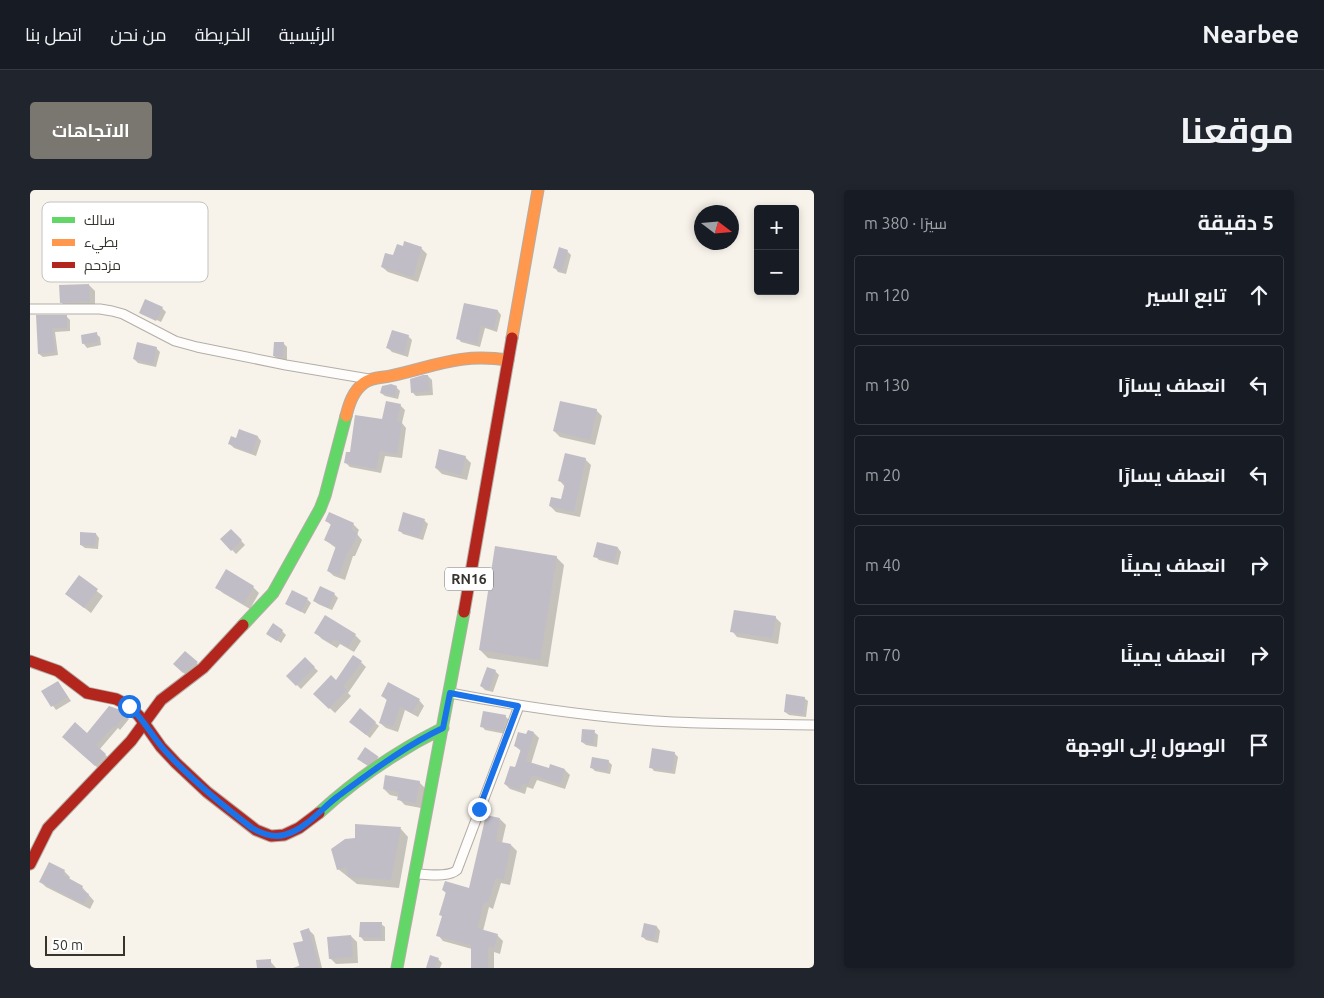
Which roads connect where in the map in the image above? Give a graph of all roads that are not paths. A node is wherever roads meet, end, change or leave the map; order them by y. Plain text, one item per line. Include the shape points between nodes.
1 (538, 190) edge
2 (30, 310) edge
3 (508, 360) junction
4 (370, 379) junction
5 (30, 661) edge
6 (450, 693) junction
7 (518, 706) junction
8 (145, 724) junction
9 (814, 725) edge
10 (443, 728) junction
11 (30, 864) edge
12 (416, 874) junction
13 (397, 968) edge

1 - 3 street, RN16
2 - 4 street via 112,311 196,347
3 - 4 street via 488,356 449,359 390,377
3 - 6 street, RN16
4 - 8 street via 352,396 325,496 280,583 210,662 161,700
5 - 8 street via 61,672 90,695 117,698 138,714
6 - 7 street
6 - 10 street, RN16
7 - 9 street via 674,722
7 - 12 street via 456,870 448,874
8 - 10 street via 168,755 217,800 261,834 272,836 295,831 404,749
8 - 11 street via 48,828
10 - 12 street, RN16
12 - 13 street, RN16

